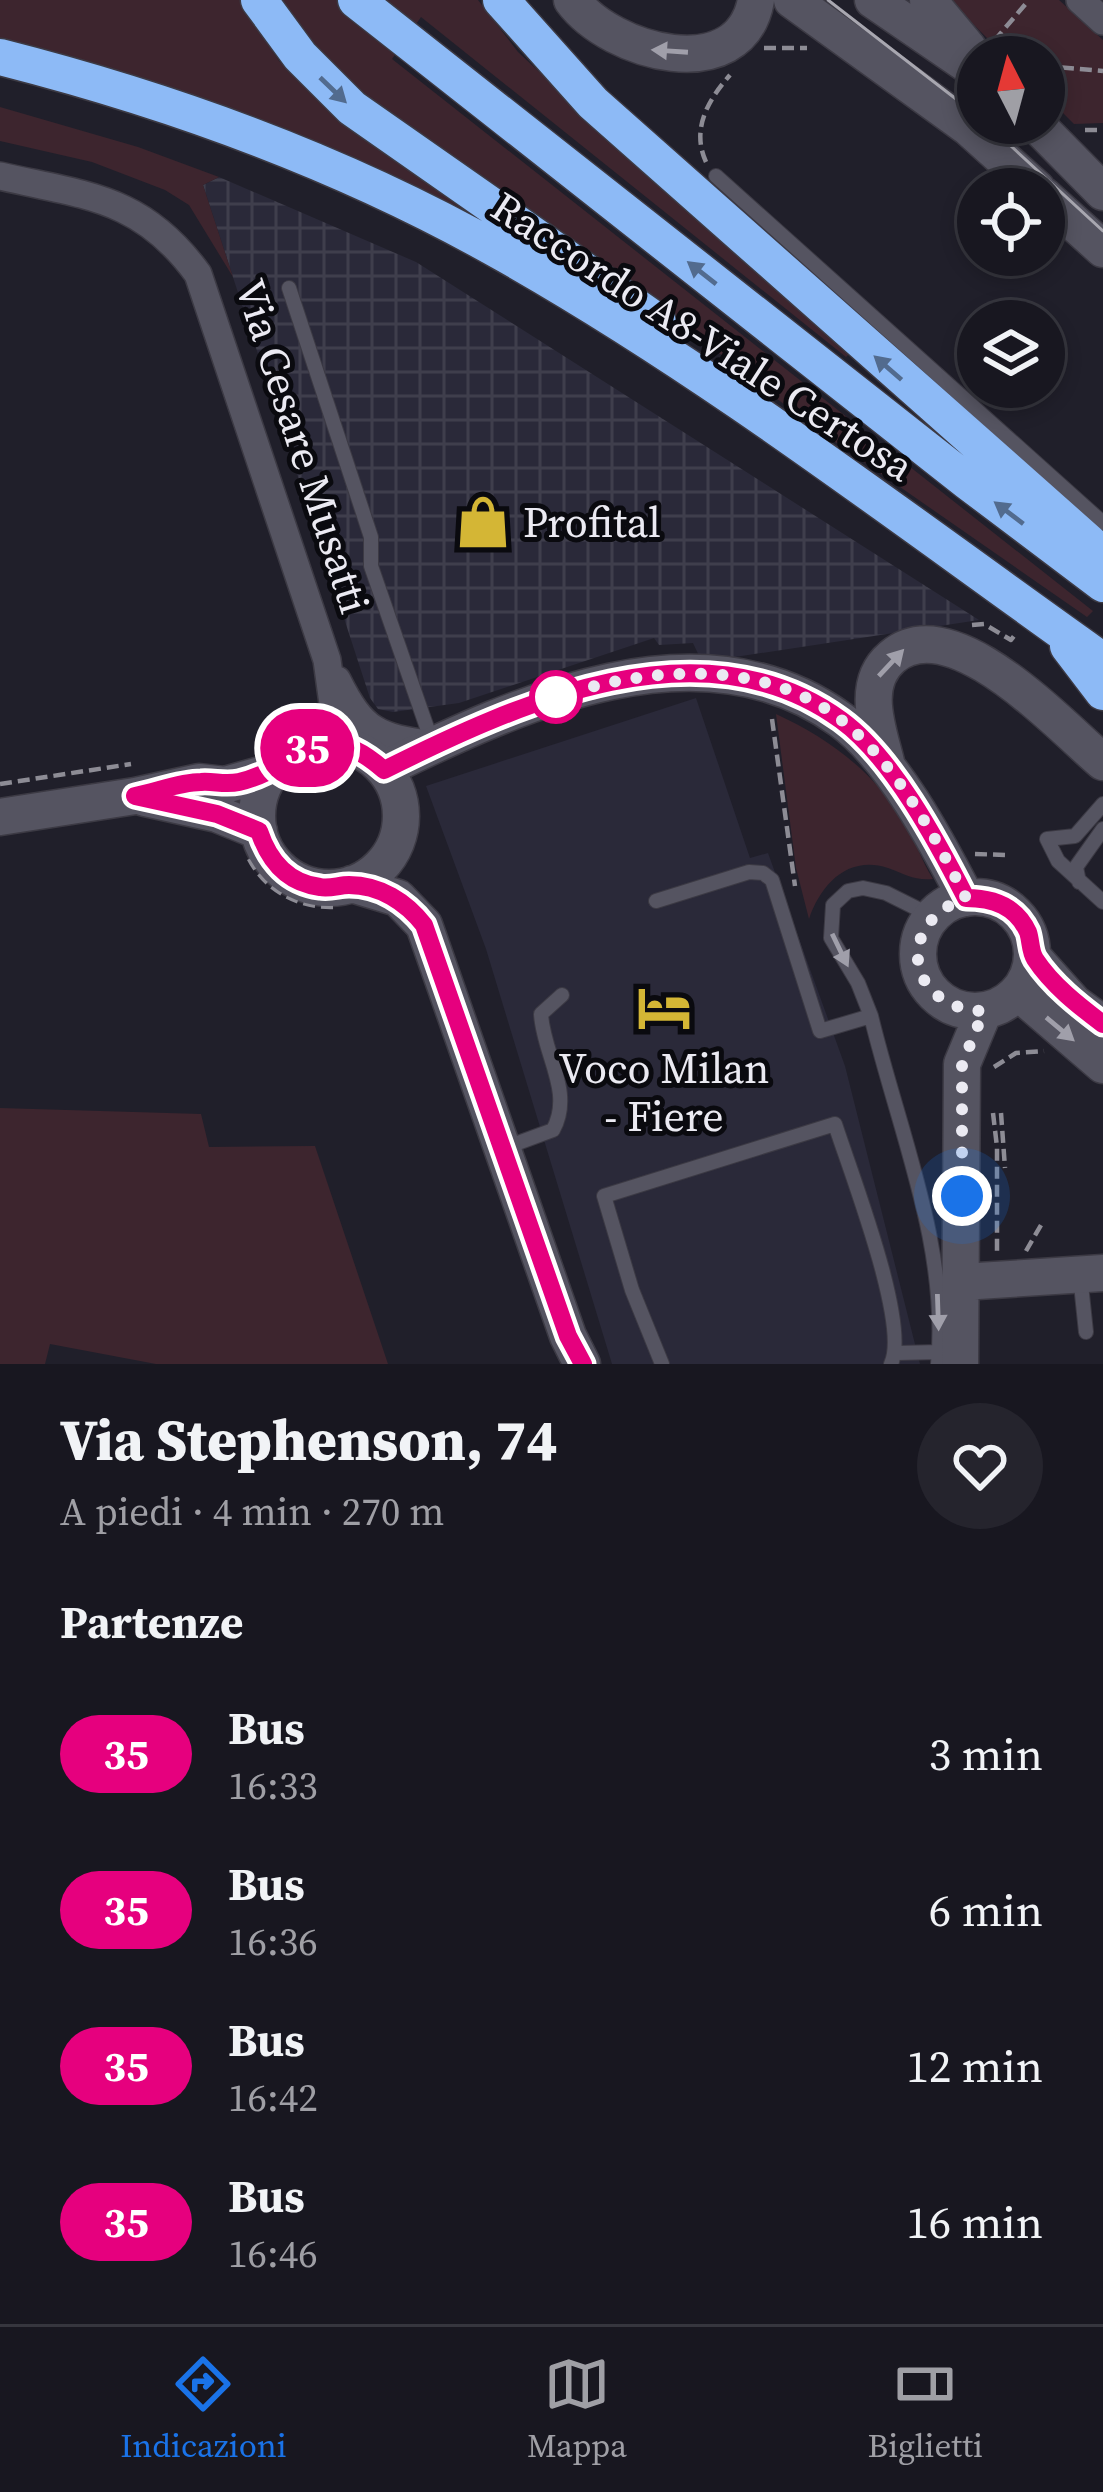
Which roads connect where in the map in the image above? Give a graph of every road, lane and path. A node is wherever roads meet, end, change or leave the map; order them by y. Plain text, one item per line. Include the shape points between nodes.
1 (259, 0) edge
2 (356, 0) edge
3 (501, 0) edge
4 (572, 0) edge
5 (756, 0) edge
6 (792, 0) edge
7 (873, 0) edge
8 (928, 0) edge
9 (1029, 0) edge
10 (1080, 0) edge
11 (1103, 21) edge
12 (958, 36) edge
13 (999, 36) edge
14 (0, 57) edge
15 (957, 58) edge
16 (1065, 67) edge
17 (736, 69) dead end
18 (1103, 71) edge
19 (0, 80) edge
20 (1079, 130) dead end
21 (1103, 130) edge
22 (1056, 144) edge
23 (1013, 168) edge
24 (0, 176) edge
25 (716, 176) joint
26 (1103, 192) edge
27 (1065, 215) edge
28 (1103, 249) edge
29 (289, 289) dead end
30 (1103, 523) edge
31 (1103, 556) edge
32 (1103, 584) edge
33 (1006, 593) junction
34 (1051, 624) junction
35 (327, 660) junction
36 (1103, 661) edge
37 (1103, 692) edge
38 (771, 707) dead end
39 (315, 745) junction
40 (434, 745) junction
41 (1103, 762) edge
42 (384, 770) junction
43 (271, 772) junction
44 (889, 772) junction
45 (135, 796) junction
46 (1103, 804) edge
47 (0, 817) edge
48 (1103, 830) edge
49 (253, 843) junction
50 (970, 854) dead end
51 (1007, 855) dead end
52 (1079, 882) junction
53 (345, 896) junction
54 (966, 898) junction
55 (798, 900) dead end
56 (656, 901) dead end
57 (1103, 902) edge
58 (932, 916) junction
59 (1032, 956) junction
60 (1018, 992) junction
61 (562, 995) dead end
62 (984, 1011) junction
63 (871, 1016) junction
64 (1103, 1024) edge
65 (1052, 1046) dead end
66 (1103, 1065) edge
67 (990, 1077) dead end
68 (992, 1108) dead end
69 (1000, 1113) dead end
70 (502, 1149) junction
71 (1005, 1168) dead end
72 (1040, 1225) dead end
73 (1000, 1261) dead end
74 (1018, 1266) dead end
75 (1091, 1274) edge
76 (962, 1282) junction
77 (1087, 1332) dead end
78 (894, 1358) edge
79 (946, 1360) edge
80 (583, 1364) edge
81 (662, 1364) edge

1 -> 33 highway via 300,56 369,121 741,382 908,507
32 -> 2 highway, Raccordo A8-Viale Certosa
31 -> 3 highway via 593,104
5 -> 4 street via 732,42 701,52 632,45
6 - 23 street
7 - 15 street
8 - 12 street
9 - 13 path
10 - 11 street
14 - 33 highway, Raccordo A8-Viale Certosa via 226,126 476,238 739,403
16 - 18 path
17 - 25 path via 702,117 702,153
19 - 33 highway via 258,163 451,251 574,321 879,523
20 - 21 path
22 - 26 street
24 - 35 street, Via Cesare Musatti via 140,215 198,274
25 - 30 lane
27 - 28 street
29 - 40 lane
33 - 34 highway
34 - 36 highway
34 - 37 highway
35 - 39 street, Via Cesare Musatti via 334,711
35 - 40 street, Via Cesare Musatti via 364,724 391,739
38 - 55 path
39 - 42 street via 365,753
39 - 43 street
40 - 42 street
40 - 44 street via 619,679 739,677 842,721
44 -> 41 street via 872,699 877,679 904,648 933,644 986,663
42 - 53 street via 401,812 399,836 389,857
43 - 45 street
43 - 49 street
44 - 54 street
45 - 47 street
45 - 49 street via 217,814
46 - 52 lane via 1076,836 1047,839
48 - 52 lane via 1076,866
49 - 53 street via 297,881
49 - 53 path via 255,870 280,894 307,904
50 - 51 path
52 - 57 lane
53 - 70 street via 398,898 424,925
54 - 58 street
54 - 59 street via 1005,905 1030,936
56 - 63 lane via 763,873 772,880 820,1031
58 - 62 street via 917,953 930,990 945,1003
58 -> 63 lane via 863,888 833,905 831,938
59 - 60 street
59 - 64 street
60 - 62 street
60 -> 66 street
61 - 70 lane via 541,1014 561,1115 543,1136
62 - 76 street via 962,1064
63 -> 79 lane via 930,1241
65 - 67 path via 999,1060
68 - 73 path
69 - 71 path
70 - 80 street
72 - 74 path
75 - 76 street
75 - 77 lane
76 - 79 street
78 - 79 lane
78 - 81 lane via 894,1315 835,1124 604,1196

